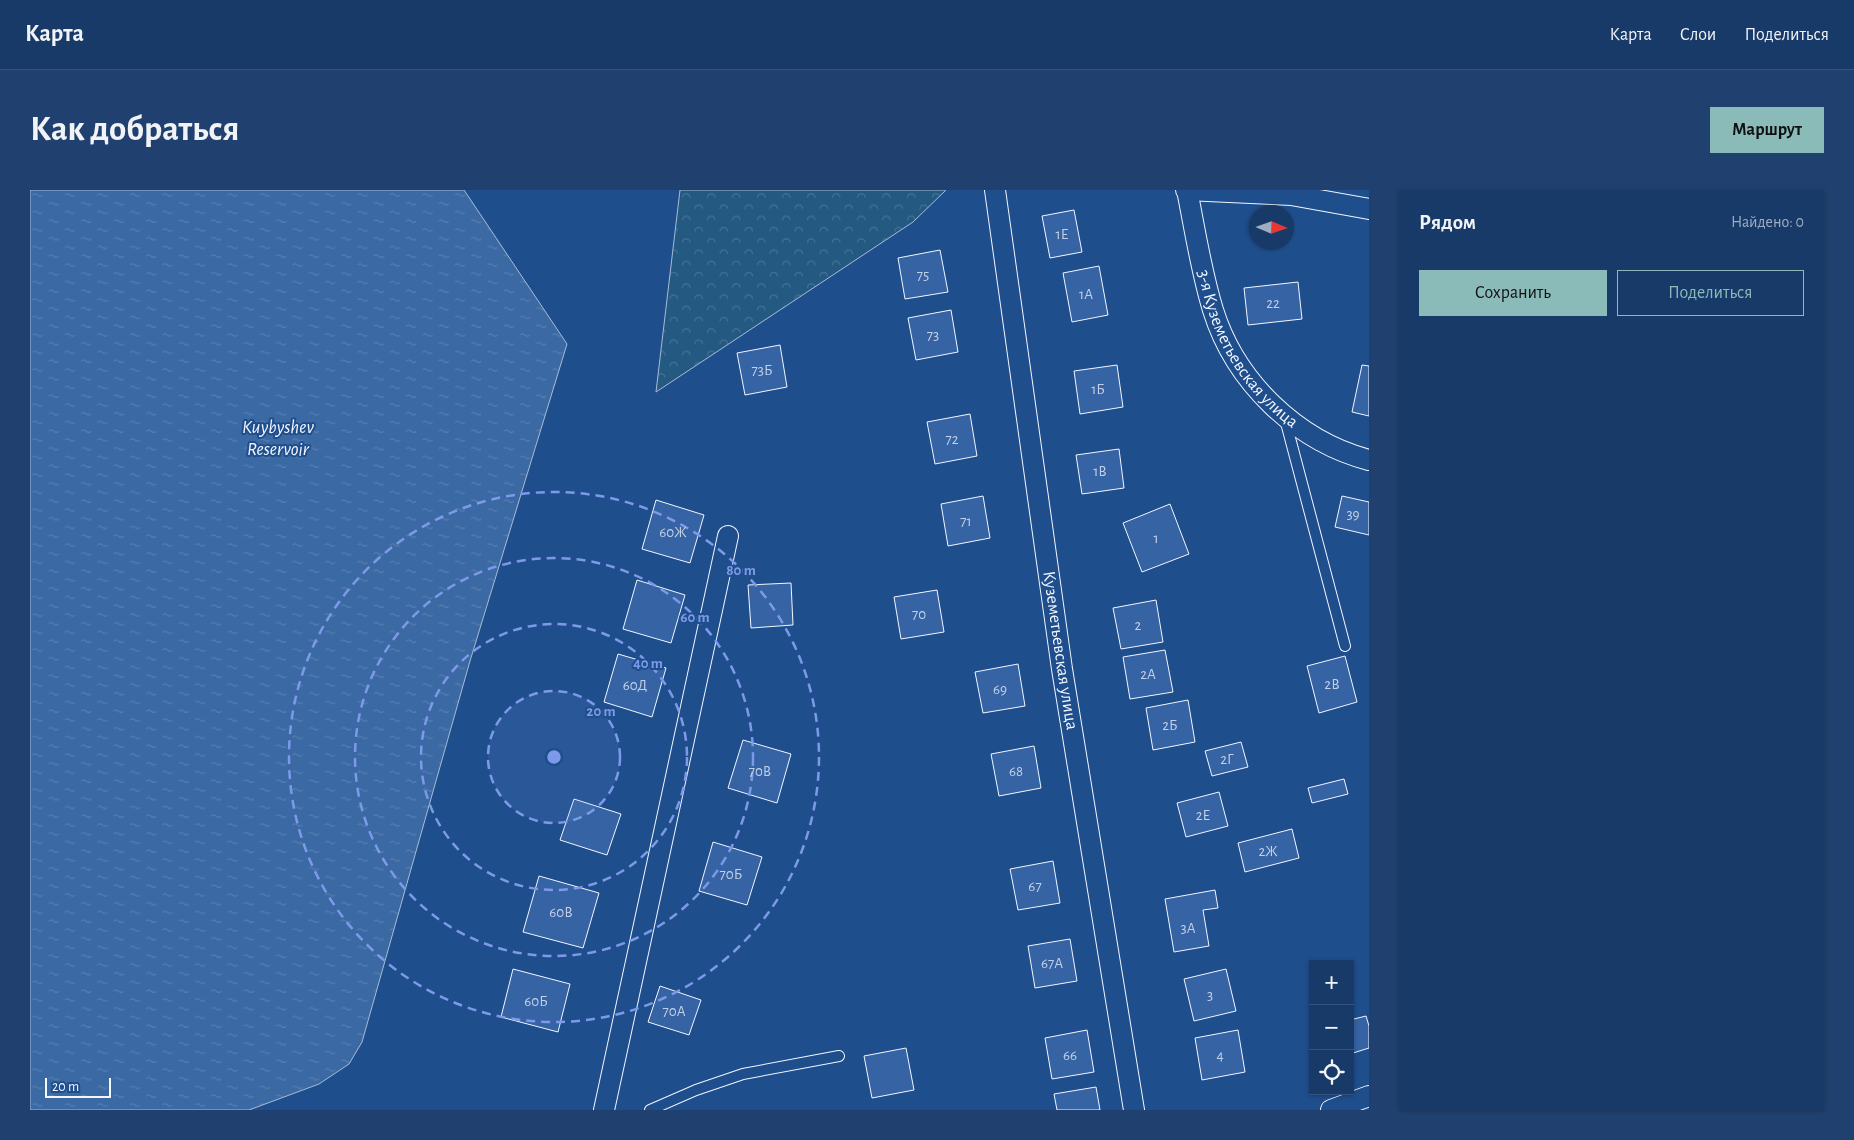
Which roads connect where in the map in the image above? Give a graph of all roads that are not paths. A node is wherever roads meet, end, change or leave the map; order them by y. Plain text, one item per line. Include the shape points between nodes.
1 (996, 190) edge
2 (1186, 190) edge
3 (1326, 194) edge
4 (1369, 209) edge
5 (1284, 416) junction
6 (1369, 460) edge
7 (728, 536) dead end
8 (1345, 646) dead end
9 (839, 1056) dead end
10 (1369, 1096) edge
11 (604, 1110) edge
12 (650, 1110) edge
13 (1134, 1110) edge
14 (1331, 1110) edge

1 - 13 street, Куземетьевская улица via 1062,669
2 - 3 street
2 - 5 street, 3-я Куземетьевская улица via 1213,310 1222,333 1252,382
3 - 4 street
5 - 6 street, 3-я Куземетьевская улица via 1325,443
5 - 8 lane
7 - 11 street
9 - 12 lane via 743,1074
10 - 14 street

